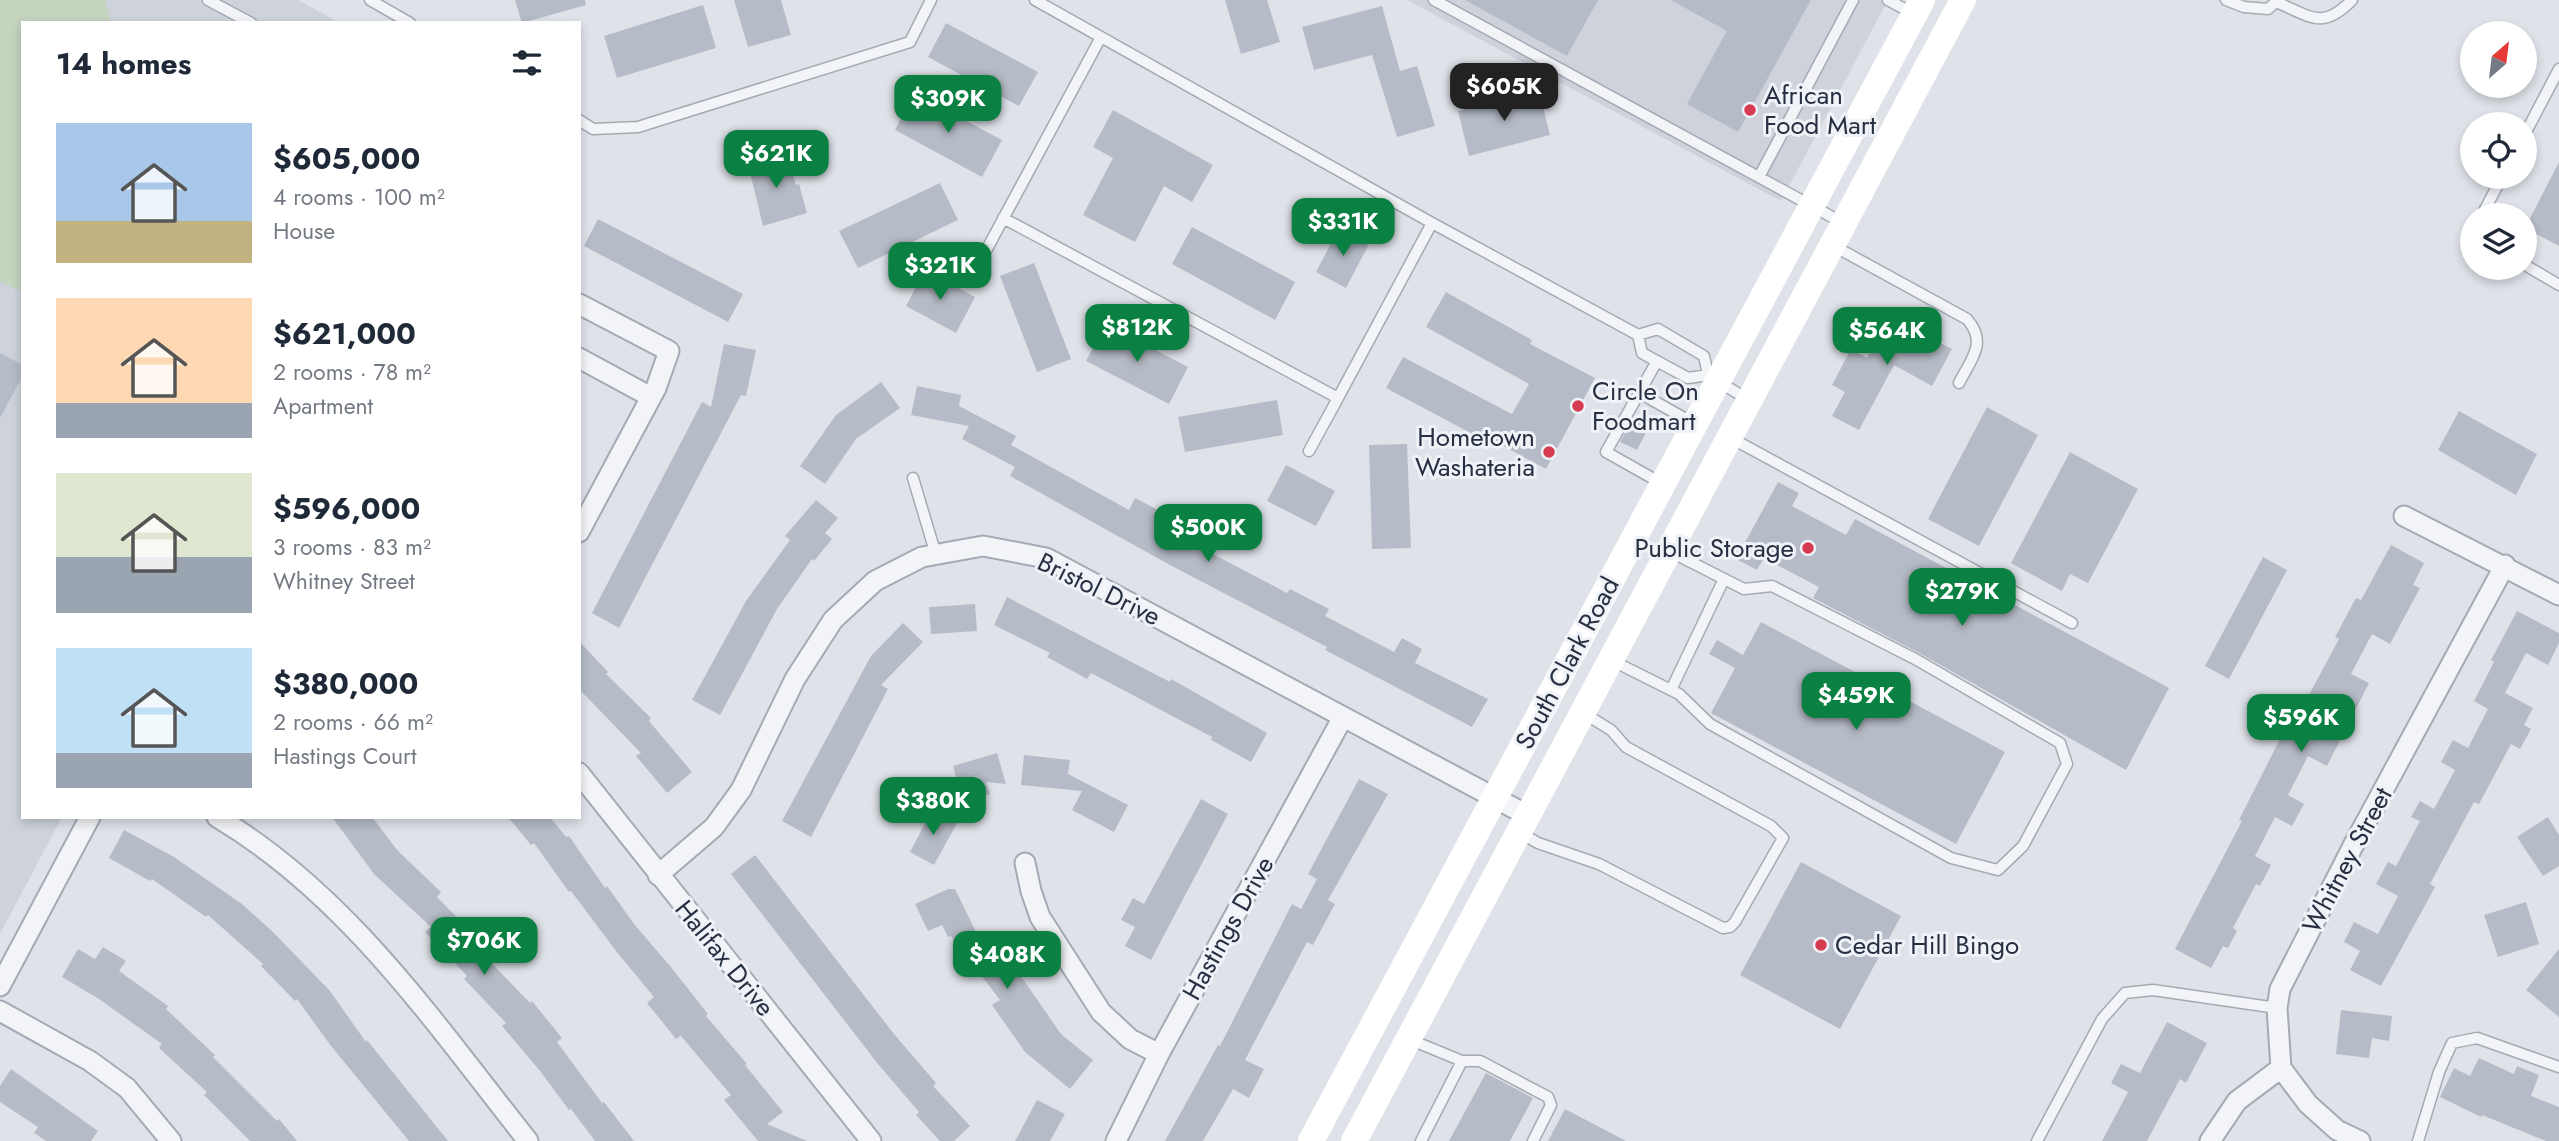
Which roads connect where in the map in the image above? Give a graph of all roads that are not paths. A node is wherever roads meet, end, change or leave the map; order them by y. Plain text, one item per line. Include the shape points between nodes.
1 (208, 0) edge
2 (370, 0) edge
3 (931, 0) edge
4 (1035, 0) edge
5 (1434, 0) edge
6 (1853, 0) edge
7 (1888, 0) edge
8 (1963, 0) edge
9 (2226, 0) edge
10 (2352, 0) edge
11 (2277, 1) edge
12 (1918, 7) edge
13 (246, 21) edge
14 (407, 21) edge
15 (1945, 33) junction
16 (1101, 37) junction
17 (2559, 69) edge
18 (2537, 112) edge
19 (581, 121) edge
20 (1759, 177) junction
21 (1812, 206) junction
22 (1003, 218) junction
23 (1432, 223) junction
24 (1838, 234) junction
25 (2537, 272) edge
26 (974, 273) dead end
27 (2559, 285) edge
28 (581, 305) edge
29 (1638, 335) junction
30 (581, 359) edge
31 (1657, 361) junction
32 (1713, 378) junction
33 (1959, 383) dead end
34 (1638, 392) junction
35 (652, 397) junction
36 (1338, 398) junction
37 (1749, 400) junction
38 (1695, 424) junction
39 (1729, 437) junction
40 (1310, 451) dead end
41 (913, 478) dead end
42 (1663, 484) junction
43 (2404, 516) dead end
44 (581, 528) edge
45 (1668, 551) junction
46 (936, 555) junction
47 (2505, 565) junction
48 (1724, 579) junction
49 (2559, 595) edge
50 (2072, 624) dead end
51 (1610, 660) junction
52 (1671, 690) junction
53 (1581, 712) junction
54 (1343, 717) junction
55 (581, 777) edge
56 (1495, 798) junction
57 (89, 819) edge
58 (220, 819) edge
59 (1522, 823) junction
60 (1025, 863) dead end
61 (659, 875) junction
62 (0, 986) edge
63 (2277, 1008) junction
64 (0, 1011) edge
65 (1408, 1039) junction
66 (1159, 1054) junction
67 (1462, 1061) junction
68 (2559, 1067) edge
69 (2281, 1068) junction
70 (171, 1141) edge
71 (528, 1141) edge
72 (871, 1141) edge
73 (1116, 1141) edge
74 (1311, 1141) edge
75 (1353, 1141) edge
76 (1421, 1141) edge
77 (1533, 1141) edge
78 (2037, 1141) edge
79 (2210, 1141) edge
80 (2360, 1141) edge
81 (2418, 1141) edge

1 - 13 lane
2 - 14 lane
3 - 19 lane via 910,42 638,127 593,129
4 - 16 lane
5 - 20 lane
6 - 20 lane
7 - 12 lane
8 - 15 main road, South Clark Road
9 - 11 lane via 2268,9
10 - 11 lane via 2334,16 2320,20
12 - 15 main road
12 - 21 main road, South Clark Road
15 - 24 main road, South Clark Road
16 - 22 lane
16 - 23 lane
17 - 18 lane
20 - 21 lane
21 - 24 lane
21 - 32 main road, South Clark Road
22 - 26 lane
22 - 36 lane
23 - 29 lane
23 - 36 lane
24 - 33 lane via 1977,330 1978,347
24 - 37 main road, South Clark Road
25 - 27 lane
28 - 35 street via 669,351
29 - 31 lane via 1642,353
29 - 32 lane via 1658,329 1704,356
30 - 35 street
31 - 32 lane via 1688,378
31 - 34 lane
32 - 37 lane
32 - 38 main road, South Clark Road
34 - 38 lane
34 - 42 lane via 1606,452
35 - 44 street
36 - 40 lane
37 - 39 main road, South Clark Road
38 - 42 main road, South Clark Road
39 - 45 main road, South Clark Road
39 - 50 lane
41 - 46 lane
42 - 56 main road, South Clark Road
43 - 47 street
45 - 48 lane
45 - 51 main road, South Clark Road
46 - 54 street, Bristol Drive via 983,546 1046,558
46 - 61 street, Bristol Drive via 922,557 875,581 833,620 795,679 741,790 714,827
47 - 49 street
47 - 63 street, Whitney Street via 2347,858 2280,989
48 - 52 lane
48 - 52 lane via 1744,589 1772,586 1917,660 2060,743 2067,764 2023,846 1998,870 1951,858 1710,724
51 - 52 lane
51 - 53 main road, South Clark Road
53 - 59 main road, South Clark Road
53 - 59 lane via 1611,730 1626,747 1771,826 1783,838 1735,922 1723,928 1600,864 1538,843
54 - 56 street, Bristol Drive
54 - 66 street, Hastings Drive
55 - 61 street, Halifax Drive
56 - 59 street, Bristol Drive
56 - 74 main road, South Clark Road
57 - 62 street
58 - 71 street via 308,883 383,959
59 - 65 main road, South Clark Road
60 - 66 street via 1040,917 1101,1012 1130,1038
61 - 72 street, Halifax Drive
63 - 69 street, Whitney Street
63 - 78 lane via 2153,990 2125,993 2102,1019
64 - 70 street via 90,1061 127,1088
65 - 67 lane
65 - 75 main road, South Clark Road
66 - 73 street, Hastings Drive
67 - 76 lane
67 - 77 lane via 1480,1061 1548,1097 1551,1105
68 - 81 lane via 2477,1038 2452,1043
69 - 79 street via 2237,1101
69 - 80 street via 2308,1104 2337,1130

